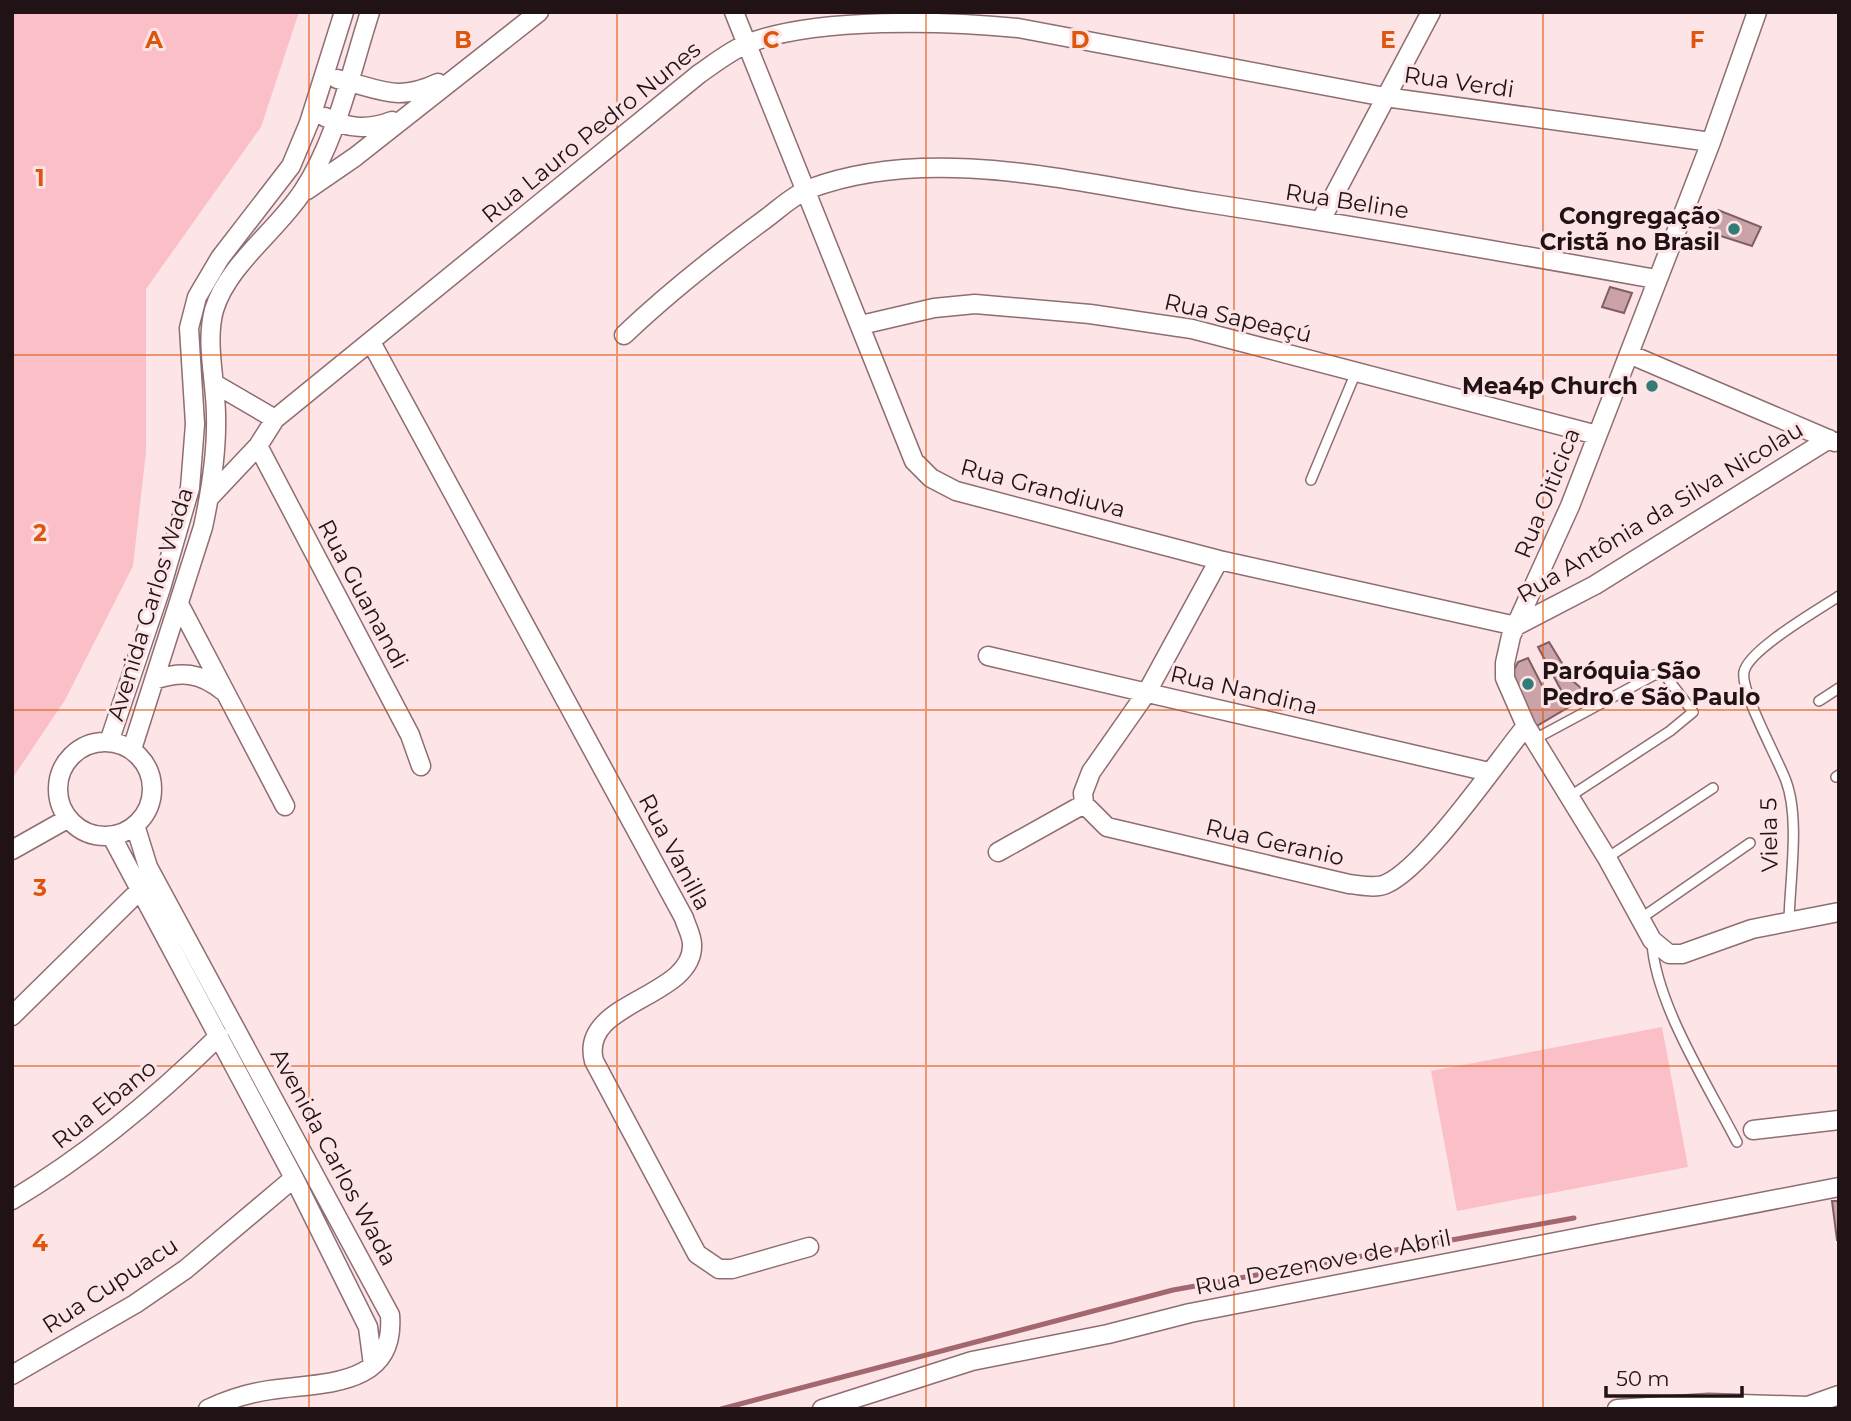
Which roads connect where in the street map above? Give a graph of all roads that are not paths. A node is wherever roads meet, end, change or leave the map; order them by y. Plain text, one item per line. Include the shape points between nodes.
1 (344, 12) edge
2 (370, 12) edge
3 (539, 12) edge
4 (734, 12) edge
5 (1432, 12) edge
6 (1758, 12) edge
7 (1078, 38) joint
8 (747, 44) junction
9 (460, 72) junction
10 (324, 77) junction
11 (348, 82) junction
12 (1385, 97) junction
13 (313, 111) junction
14 (402, 118) junction
15 (335, 122) junction
16 (1711, 142) junction
17 (806, 190) junction
18 (302, 194) junction
19 (1321, 220) junction
20 (1656, 279) junction
21 (861, 325) junction
22 (624, 335) dead end
23 (371, 342) junction
24 (1629, 354) junction
25 (1356, 372) junction
26 (215, 384) junction
27 (275, 419) junction
28 (1597, 436) junction
29 (1834, 441) edge
30 (258, 446) junction
31 (1311, 480) dead end
32 (209, 498) junction
33 (1219, 560) junction
34 (1839, 596) edge
35 (179, 604) junction
36 (1516, 626) junction
37 (988, 656) dead end
38 (153, 680) junction
39 (1839, 688) edge
40 (1147, 692) junction
41 (226, 693) junction
42 (1819, 701) dead end
43 (1530, 733) junction
44 (109, 742) junction
45 (132, 749) junction
46 (421, 766) dead end
47 (1489, 772) junction
48 (1713, 789) dead end
49 (1568, 797) junction
50 (1084, 804) junction
51 (285, 806) dead end
52 (67, 819) junction
53 (135, 825) junction
54 (112, 836) junction
55 (1750, 844) dead end
56 (12, 850) edge
57 (998, 852) dead end
58 (1607, 858) junction
59 (139, 891) junction
60 (1839, 912) edge
61 (1640, 919) junction
62 (1789, 920) junction
63 (1652, 940) junction
64 (12, 1016) edge
65 (219, 1036) junction
66 (1839, 1120) edge
67 (1753, 1130) dead end
68 (1737, 1142) dead end
69 (294, 1178) junction
70 (1839, 1186) edge
71 (12, 1200) edge
72 (809, 1247) dead end
73 (369, 1326) junction
74 (391, 1327) junction
75 (373, 1365) junction
76 (12, 1375) edge
77 (1839, 1395) edge
78 (208, 1409) edge
79 (822, 1409) edge
80 (1617, 1409) edge

1 - 10 street, Avenida Carlos Wada
2 - 11 street, Avenida Carlos Wada
3 - 9 street
4 - 8 street, Rua Grandiuva
5 - 12 street
6 - 16 street, Rua Oiticica
7 - 8 street, Rua Lauro Pedro Nunes via 965,23 898,24 778,35
7 - 12 street, Rua Verdi
8 - 17 street, Rua Grandiuva
8 - 23 street, Rua Lauro Pedro Nunes via 699,74
9 - 11 street via 407,94 383,93
9 - 14 street
10 - 11 street
10 - 13 street, Avenida Carlos Wada
11 - 15 street, Avenida Carlos Wada
12 - 16 street, Rua Verdi
12 - 19 street
13 - 15 street
13 - 44 street, Avenida Carlos Wada via 291,166 226,249 197,297 189,328 195,424 190,488
14 - 15 street via 373,128
14 - 18 street
15 - 18 street, Avenida Carlos Wada
16 - 20 street, Rua Oiticica
17 - 19 street, Rua Beline via 872,174 934,167 1030,175
17 - 21 street, Rua Grandiuva
17 - 22 street via 708,261
18 - 26 street, Avenida Carlos Wada via 237,271 215,307 210,330
19 - 20 street, Rua Beline
20 - 24 street, Rua Oiticica
21 - 25 street, Rua Sapeaçú via 934,308 1023,306 1192,329
21 - 33 street, Rua Grandiuva via 914,461 931,478 956,492
23 - 27 street, Rua Lauro Pedro Nunes
23 - 72 street, Rua Vanilla via 684,918 693,944 688,958 668,982 608,1020 592,1042 594,1062 686,1237 706,1263 732,1269
24 - 28 street, Rua Oiticica
24 - 29 street
25 - 28 street, Rua Sapeaçú
25 - 31 lane
26 - 27 street
26 - 32 street, Avenida Carlos Wada via 216,446
27 - 30 street, Rua Lauro Pedro Nunes
28 - 36 street, Rua Oiticica
29 - 36 street, Rua Antônia da Silva Nicolau via 1595,585
30 - 32 street, Rua Lauro Pedro Nunes
30 - 46 street, Rua Guanandi via 410,735
32 - 35 street, Avenida Carlos Wada
33 - 36 street, Rua Grandiuva
33 - 40 street
34 - 62 lane, Viela 5 via 1753,656 1744,671 1746,689 1787,784 1791,811
35 - 38 street, Avenida Carlos Wada
35 - 41 street
36 - 43 street, Rua Oiticica via 1506,652 1505,678
37 - 40 street, Rua Nandina
38 - 41 street via 190,673
38 - 45 street, Avenida Carlos Wada
39 - 42 lane
40 - 47 street, Rua Nandina
40 - 50 street via 1091,772
41 - 51 street
43 - 47 street, Rua Geranio
43 - 49 street, Rua Oiticica
43 - 49 lane via 1654,675 1664,674 1693,712
44 - 45 street
44 - 52 street via 80,749 61,772 60,804
45 - 53 street via 146,764 153,793
47 - 50 street, Rua Geranio via 1422,854 1402,874 1375,887 1116,831
48 - 58 lane
49 - 58 street, Rua Oiticica
50 - 57 street
52 - 54 street via 95,836
52 - 56 street
53 - 54 street
53 - 74 street, Avenida Carlos Wada via 148,867 378,1292
54 - 59 street, Avenida Carlos Wada
55 - 61 lane
58 - 61 street, Rua Oiticica
59 - 64 street
59 - 65 street, Avenida Carlos Wada
60 - 62 street
61 - 63 street, Rua Oiticica
62 - 63 street via 1682,954 1669,954
63 - 68 lane via 1653,962 1673,1017
65 - 69 street, Avenida Carlos Wada
65 - 71 street, Rua Ebano via 120,1128
66 - 67 street
69 - 73 street, Avenida Carlos Wada
69 - 76 street, Rua Cupuacu via 186,1269
70 - 79 street, Rua Dezenove de Abril via 1004,1353
73 - 74 street
73 - 75 street, Avenida Carlos Wada
74 - 75 street via 386,1347
75 - 78 street via 350,1379 270,1390
77 - 80 street via 1808,1406 1709,1403

